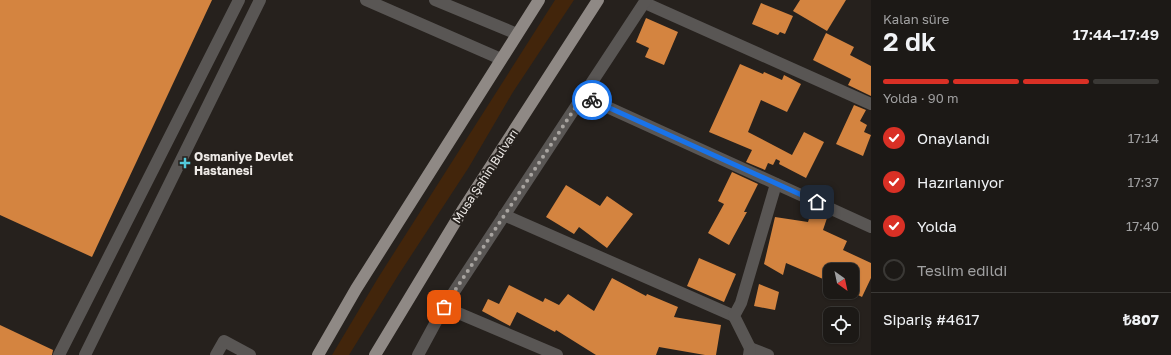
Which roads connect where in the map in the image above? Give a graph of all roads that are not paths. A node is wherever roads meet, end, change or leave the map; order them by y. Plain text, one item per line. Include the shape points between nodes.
1 (239, 0) edge
2 (260, 0) edge
3 (366, 0) edge
4 (435, 0) edge
5 (539, 0) edge
6 (598, 0) edge
7 (646, 1) edge
8 (517, 34) junction
9 (501, 58) junction
10 (583, 96) junction
11 (871, 104) edge
12 (776, 184) junction
13 (504, 215) junction
14 (871, 227) edge
15 (444, 307) junction
16 (734, 316) junction
17 (750, 351) edge
18 (59, 355) edge
19 (84, 355) edge
20 (216, 355) edge
21 (250, 355) edge
22 (318, 355) edge
23 (375, 355) edge
24 (418, 355) edge
25 (557, 355) edge
26 (768, 355) edge

1 - 18 street
2 - 19 street
3 - 9 street
4 - 8 street
5 - 8 main road
6 - 23 main road, Musa Şahin Bulvarı via 462,211
7 - 10 street
7 - 11 street
8 - 9 main road
9 - 22 main road
10 - 12 street
10 - 13 street
12 - 14 street
12 - 16 street via 741,303
13 - 15 street
13 - 16 street
15 - 24 street
15 - 25 street
16 - 17 street
17 - 26 street
20 - 21 street via 224,341

